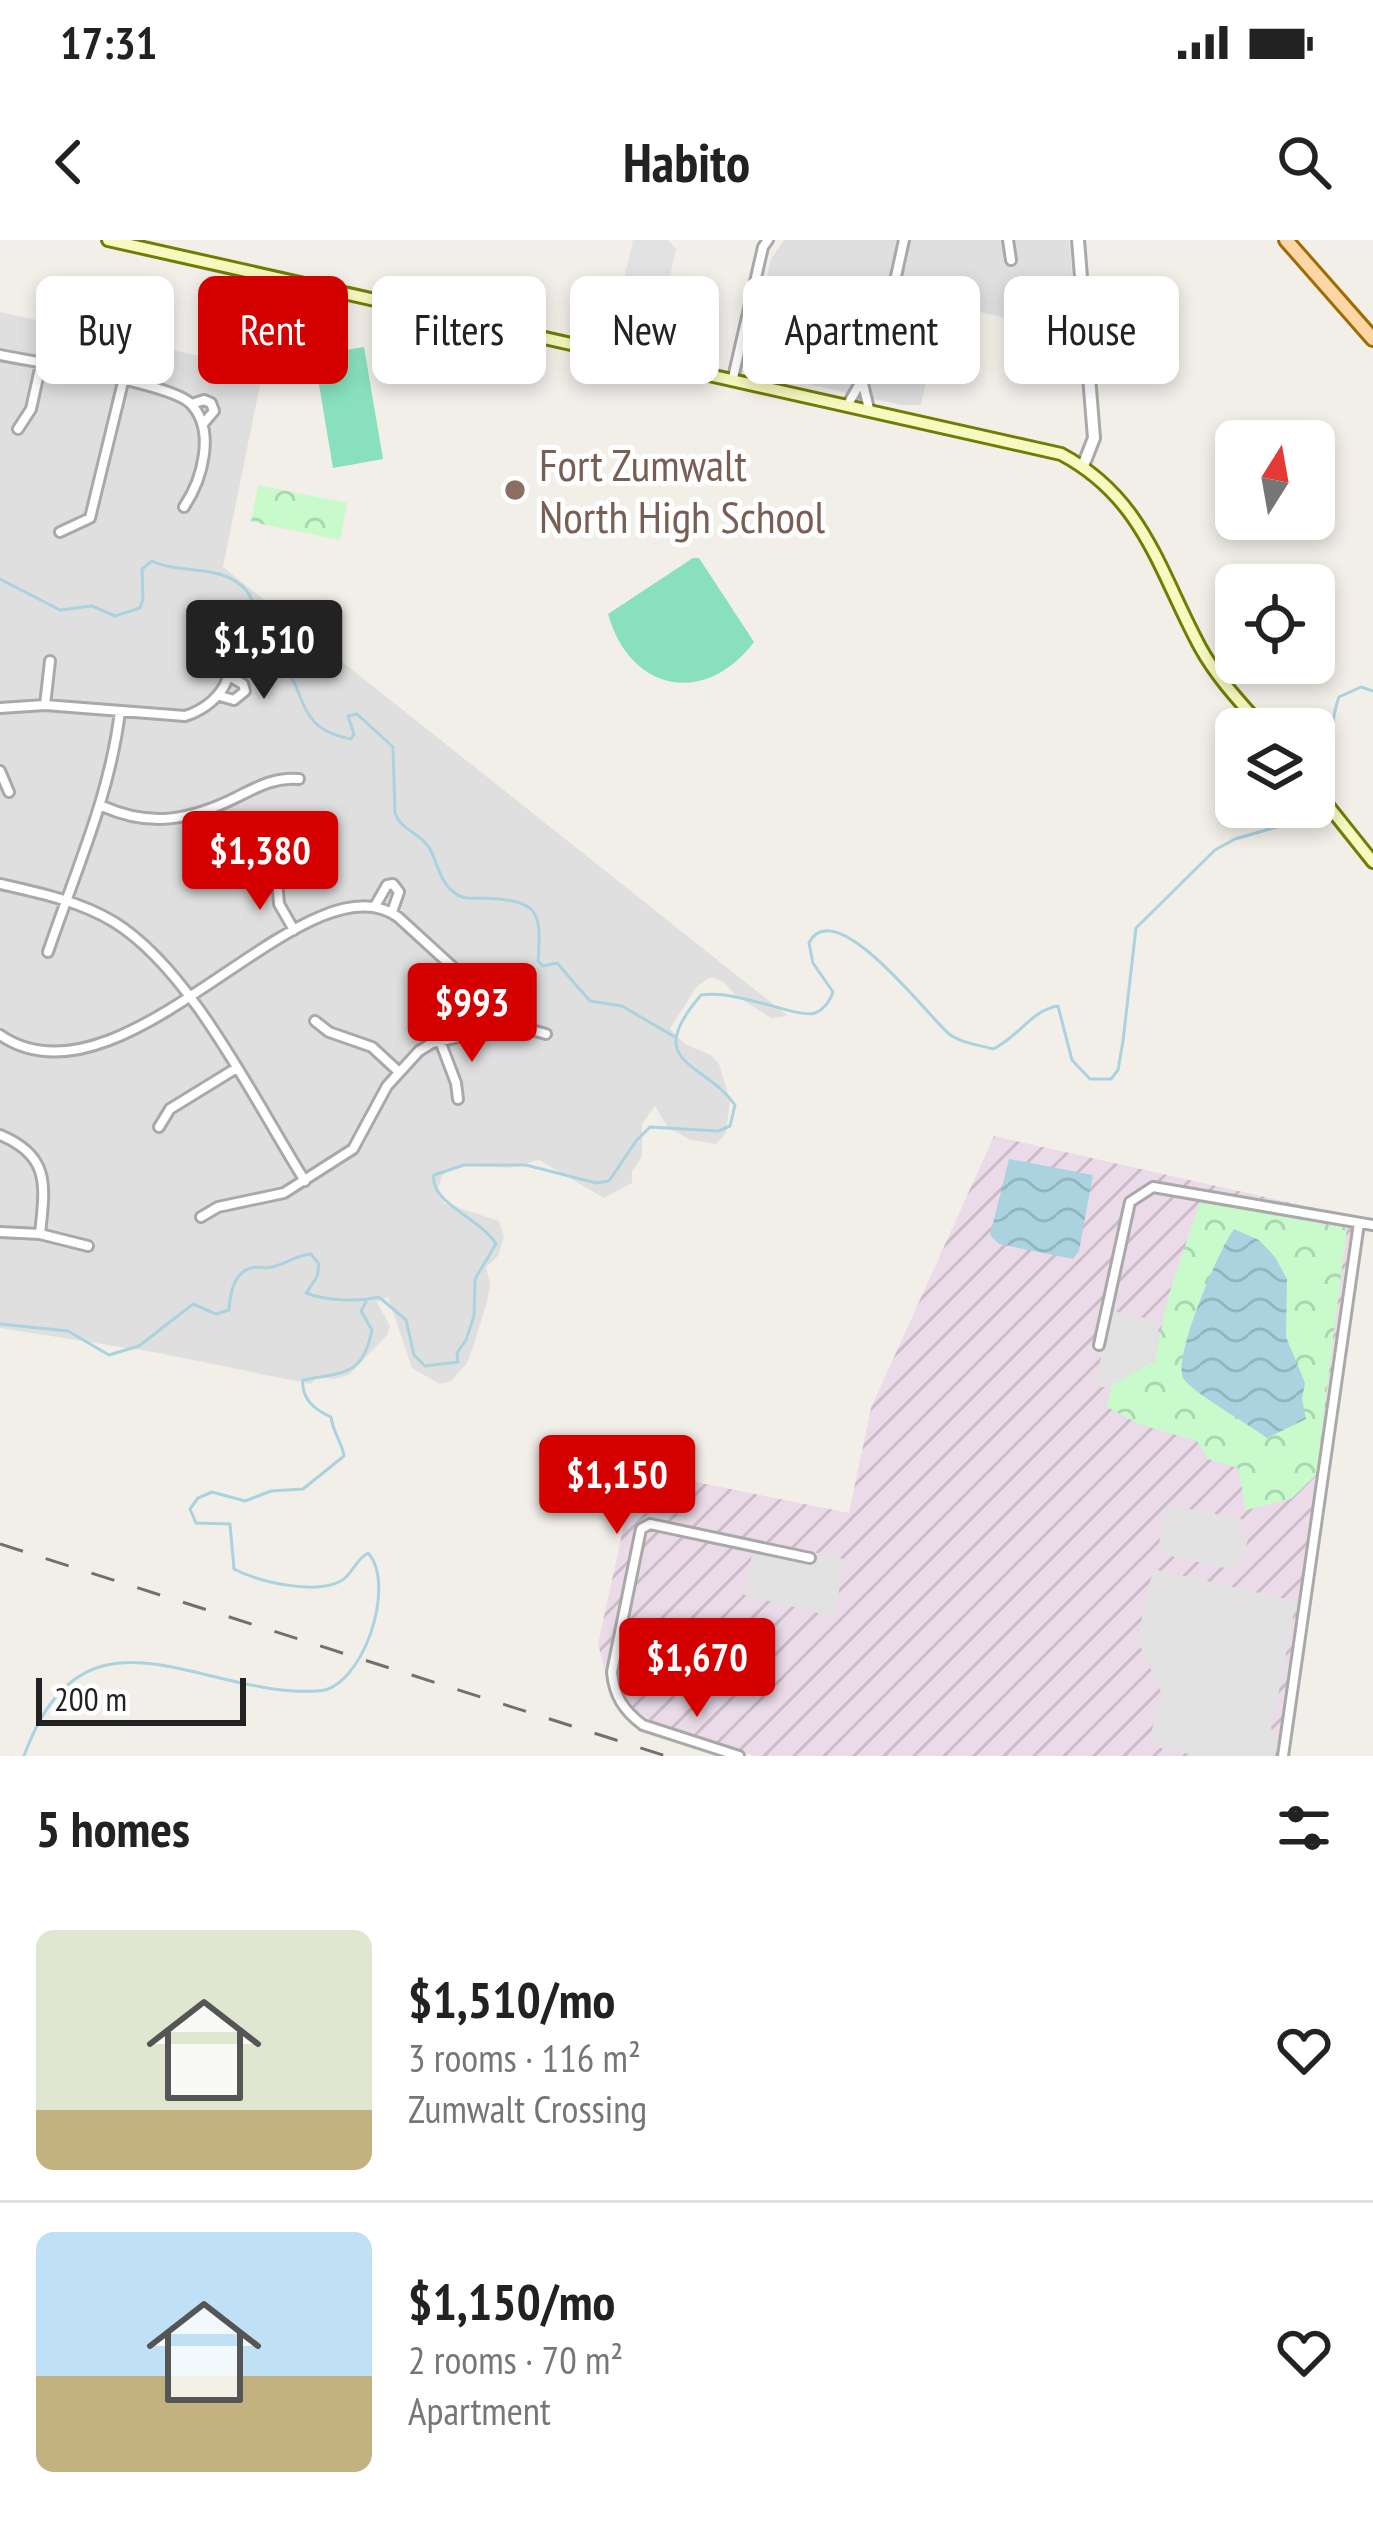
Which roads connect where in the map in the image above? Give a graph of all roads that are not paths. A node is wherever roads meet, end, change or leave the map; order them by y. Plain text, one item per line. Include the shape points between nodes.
1 (108, 240) edge
2 (769, 240) edge
3 (904, 240) edge
4 (1008, 240) edge
5 (1078, 240) edge
6 (1286, 240) edge
7 (1011, 260) dead end
8 (896, 276) edge
9 (1373, 339) edge
10 (0, 355) edge
11 (36, 363) edge
12 (733, 378) junction
13 (37, 384) edge
14 (123, 384) edge
15 (132, 384) edge
16 (862, 384) joint
17 (192, 404) junction
18 (848, 404) junction
19 (869, 409) junction
20 (203, 424) junction
21 (18, 429) dead end
22 (1083, 466) junction
23 (184, 508) dead end
24 (60, 532) dead end
25 (205, 632) dead end
26 (50, 661) dead end
27 (227, 675) junction
28 (220, 696) junction
29 (45, 705) junction
30 (0, 708) edge
31 (1247, 708) edge
32 (120, 711) junction
33 (0, 771) edge
34 (299, 778) dead end
35 (9, 792) dead end
36 (102, 806) junction
37 (1335, 814) edge
38 (1373, 862) edge
39 (277, 880) dead end
40 (0, 884) edge
41 (66, 900) junction
42 (375, 906) junction
43 (392, 912) junction
44 (294, 930) junction
45 (48, 952) dead end
46 (189, 995) junction
47 (315, 1021) dead end
48 (484, 1030) junction
49 (545, 1034) dead end
50 (0, 1035) edge
51 (440, 1041) junction
52 (235, 1069) junction
53 (399, 1072) junction
54 (458, 1099) dead end
55 (159, 1127) dead end
56 (0, 1136) edge
57 (304, 1181) junction
58 (201, 1217) dead end
59 (1359, 1223) junction
60 (1373, 1225) edge
61 (0, 1232) edge
62 (40, 1234) junction
63 (88, 1246) dead end
64 (1099, 1345) dead end
65 (810, 1558) dead end
66 (739, 1756) edge
67 (1283, 1756) edge

1 - 12 main road
2 - 12 street
3 - 8 street
4 - 7 street
5 - 22 street via 1094,438
6 - 9 main road
10 - 11 street
12 - 18 main road
13 - 21 street
14 - 24 street via 90,518
15 - 17 street
16 - 18 street
16 - 19 street
17 - 20 street
17 - 20 street via 212,404
18 - 19 main road
19 - 22 main road via 1042,447
20 - 23 street via 200,471
22 - 31 main road via 1129,508 1207,658
25 - 27 street via 224,650
26 - 29 street
27 - 28 street
27 - 28 street via 245,691 234,700
28 - 32 street via 184,716
29 - 30 street
29 - 32 street
32 - 36 street
33 - 35 street
34 - 36 street via 274,779 177,821
36 - 41 street
37 - 38 main road
39 - 44 street
40 - 41 street
41 - 45 street
41 - 46 street via 137,938
42 - 43 street
42 - 43 street via 393,884 399,892
42 - 44 street via 352,906
43 - 48 street via 468,981
44 - 46 street
46 - 50 street via 123,1035 74,1052 36,1052
46 - 52 street
47 - 53 street via 372,1047
48 - 49 street via 526,1025
48 - 51 street
51 - 53 street
51 - 54 street
52 - 55 street via 170,1109
52 - 57 street
53 - 57 street via 353,1149
56 - 62 street via 38,1162
57 - 58 street
59 - 60 street
59 - 64 street via 1168,1187 1141,1192 1130,1202
59 - 67 street
61 - 62 street
62 - 63 street
65 - 66 street via 650,1524 641,1529 614,1689 643,1725

